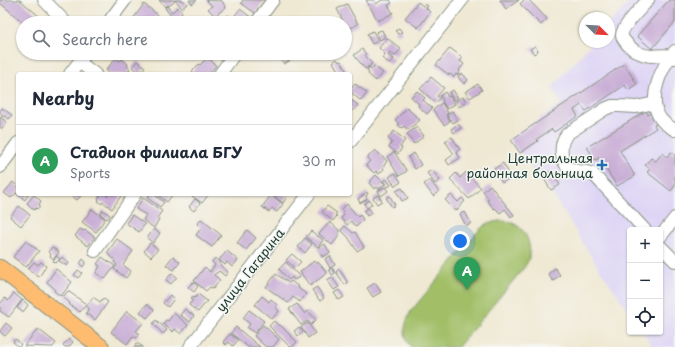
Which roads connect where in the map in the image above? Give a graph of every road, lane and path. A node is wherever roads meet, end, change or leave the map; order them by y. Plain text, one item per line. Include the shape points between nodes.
1 (44, 0) edge
2 (125, 0) edge
3 (273, 0) edge
4 (462, 0) edge
5 (648, 0) edge
6 (59, 16) edge
7 (113, 16) edge
8 (261, 16) edge
9 (674, 55) edge
10 (81, 60) edge
11 (84, 60) edge
12 (230, 60) edge
13 (72, 72) edge
14 (94, 72) edge
15 (221, 72) edge
16 (655, 103) junction
17 (675, 130) edge
18 (352, 139) edge
19 (16, 146) edge
20 (0, 167) edge
21 (134, 196) edge
22 (307, 196) edge
23 (675, 218) edge
24 (642, 227) edge
25 (663, 233) edge
26 (663, 249) edge
27 (95, 251) dead end
28 (675, 261) edge
29 (0, 268) edge
30 (101, 347) edge
31 (190, 347) edge

1 - 6 street
2 - 7 street
3 - 8 street
4 - 18 street
5 - 9 street via 625,27 622,37 631,48 642,54
9 - 16 street via 662,70
10 - 13 street
11 - 14 street
12 - 15 street
16 - 17 street via 661,119
16 - 24 street via 636,107 612,106 605,109 567,134 562,144 562,155 569,167 593,174
19 - 20 street
21 - 27 street
22 - 31 street, улица Гагарина
23 - 25 street
26 - 28 street
29 - 30 main road

